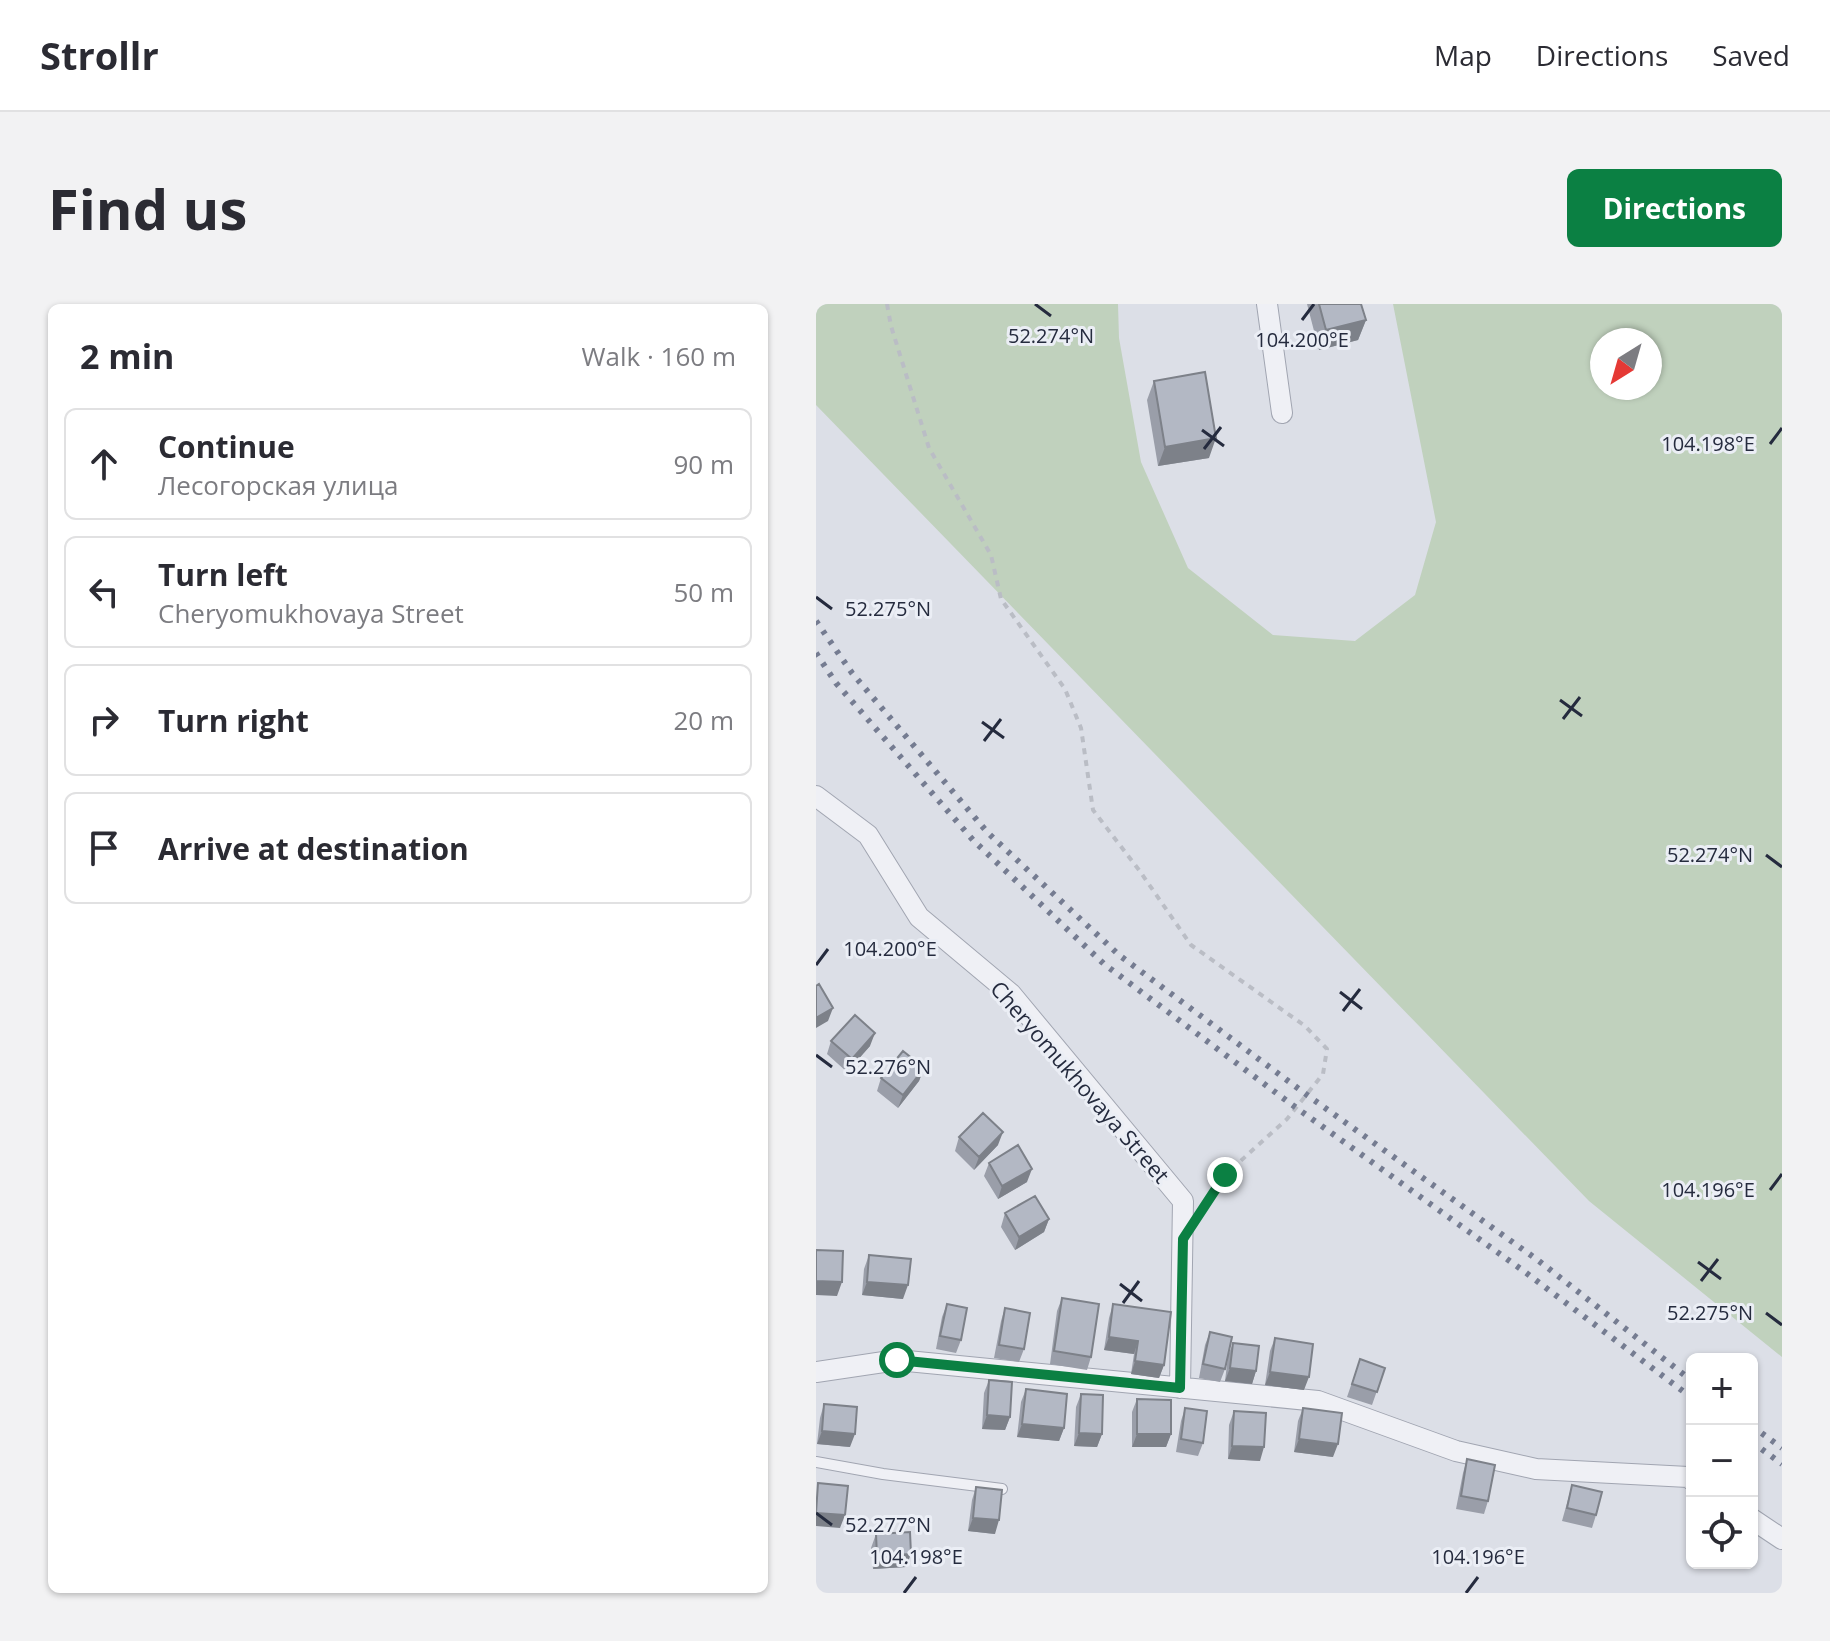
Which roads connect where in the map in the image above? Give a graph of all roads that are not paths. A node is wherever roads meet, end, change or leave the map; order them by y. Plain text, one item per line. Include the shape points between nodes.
1 (1267, 304) edge
2 (1282, 413) dead end
3 (816, 796) edge
4 (816, 1372) edge
5 (1180, 1388) junction
6 (816, 1462) edge
7 (1686, 1478) edge
8 (1002, 1489) edge
9 (1758, 1523) edge
10 (1782, 1539) edge

1 - 2 street
3 - 5 street, Cheryomukhovaya Street via 868,835 919,917 1011,994 1183,1201
4 - 5 street via 897,1360
5 - 7 street via 1318,1401 1456,1451 1536,1469
6 - 8 lane
9 - 10 street

